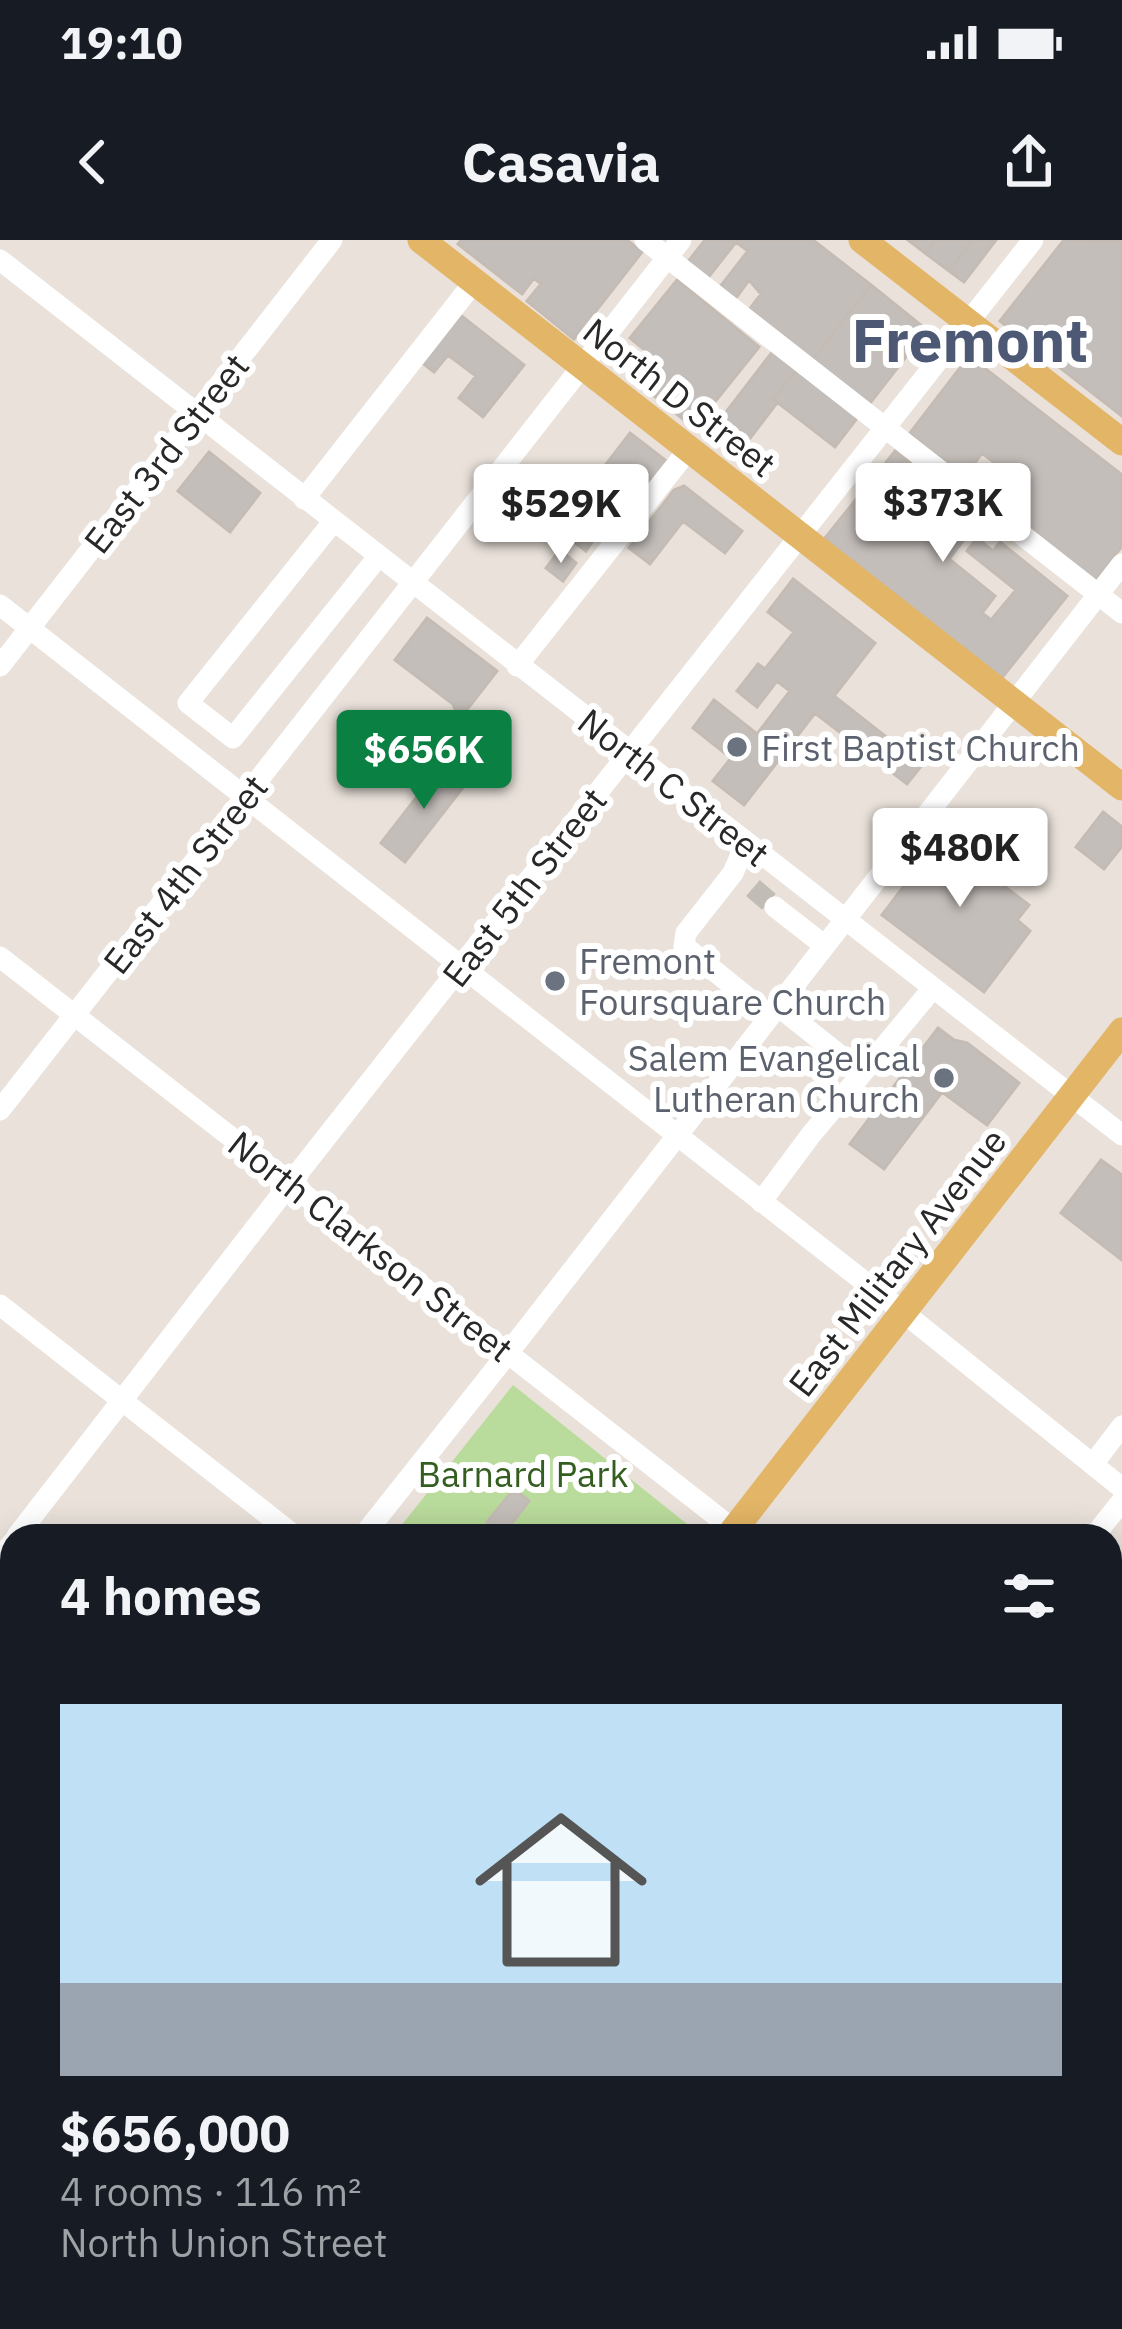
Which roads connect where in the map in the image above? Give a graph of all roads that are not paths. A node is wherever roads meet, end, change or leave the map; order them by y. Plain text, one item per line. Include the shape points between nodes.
1 (332, 240) edge
2 (421, 240) edge
3 (645, 240) edge
4 (862, 240) edge
5 (1033, 240) edge
6 (674, 249) edge
7 (0, 260) edge
8 (474, 282) junction
9 (968, 323) junction
10 (583, 366) junction
11 (196, 413) junction
12 (886, 427) junction
13 (1122, 442) edge
14 (689, 449) junction
15 (304, 499) junction
16 (333, 522) junction
17 (799, 537) junction
18 (378, 557) junction
19 (1122, 564) edge
20 (413, 584) junction
21 (1098, 595) junction
22 (0, 605) edge
23 (1122, 613) edge
24 (30, 628) junction
25 (0, 666) edge
26 (517, 666) junction
27 (1014, 703) junction
28 (629, 753) junction
29 (1122, 787) edge
30 (245, 798) junction
31 (746, 843) junction
32 (733, 873) junction
33 (753, 888) tunnel mouth
34 (776, 907) tunnel mouth
35 (845, 920) junction
36 (825, 946) junction
37 (0, 957) edge
38 (460, 967) junction
39 (933, 988) junction
40 (774, 1011) junction
41 (74, 1015) junction
42 (1122, 1031) edge
43 (862, 1073) junction
44 (1072, 1096) junction
45 (0, 1110) edge
46 (676, 1136) junction
47 (1122, 1136) edge
48 (291, 1182) junction
49 (760, 1202) junction
50 (902, 1312) junction
51 (4, 1317) edge
52 (508, 1353) junction
53 (124, 1400) junction
54 (1122, 1426) edge
55 (1093, 1464) junction
56 (1122, 1488) edge
57 (27, 1524) edge
58 (281, 1524) edge
59 (373, 1524) edge
60 (722, 1524) edge
61 (743, 1524) edge

1 - 11 street, East 3rd Street
2 - 8 main road, North D Street
3 - 6 street
4 - 9 main road
5 - 9 street, East 5th Street
6 - 10 street, East 4th Street
6 - 12 street
7 - 11 street, North C Street
8 - 10 main road, North D Street
8 - 15 street
9 - 12 street, East 5th Street
9 - 13 main road
10 - 14 main road, North D Street
10 - 20 street, East 4th Street
11 - 15 street, North C Street
11 - 24 street, East 3rd Street
12 - 17 street, East 5th Street
12 - 21 street
14 - 17 main road, North D Street
14 - 26 street
15 - 16 street, North C Street
16 - 18 street, North C Street
16 - 18 street via 188,703 233,738
17 - 27 main road, North D Street
17 - 28 street, East 5th Street
18 - 20 street, North C Street
19 - 21 street
20 - 26 street, North C Street
20 - 30 street, East 4th Street
21 - 23 street
21 - 27 street
22 - 24 street
24 - 25 street, East 3rd Street
24 - 30 street
26 - 28 street, North C Street
27 - 29 main road, North D Street
27 - 35 street
28 - 31 street, North C Street
28 - 38 street, East 5th Street
30 - 38 street
30 - 41 street, East 4th Street
31 - 32 street
31 - 35 street, North C Street
32 - 33 street
32 - 40 street via 692,922 684,946
34 - 36 street
35 - 36 street
35 - 39 street, North C Street
36 - 40 street
37 - 41 street, North Clarkson Street
38 - 46 street
38 - 48 street, East 5th Street
39 - 43 street
39 - 44 street, North C Street
40 - 43 street
40 - 46 street
41 - 45 street, East 4th Street
41 - 48 street, North Clarkson Street
42 - 44 main road, East Military Avenue
43 - 49 street
44 - 47 street, North C Street
44 - 50 main road, East Military Avenue
46 - 49 street
46 - 52 street
48 - 52 street, North Clarkson Street
48 - 53 street, East 5th Street
49 - 50 street
50 - 55 street
50 - 61 main road, East Military Avenue
51 - 53 street
52 - 59 street
52 - 60 street, North Clarkson Street
53 - 57 street, East 5th Street
53 - 58 street
54 - 55 street
55 - 56 street

